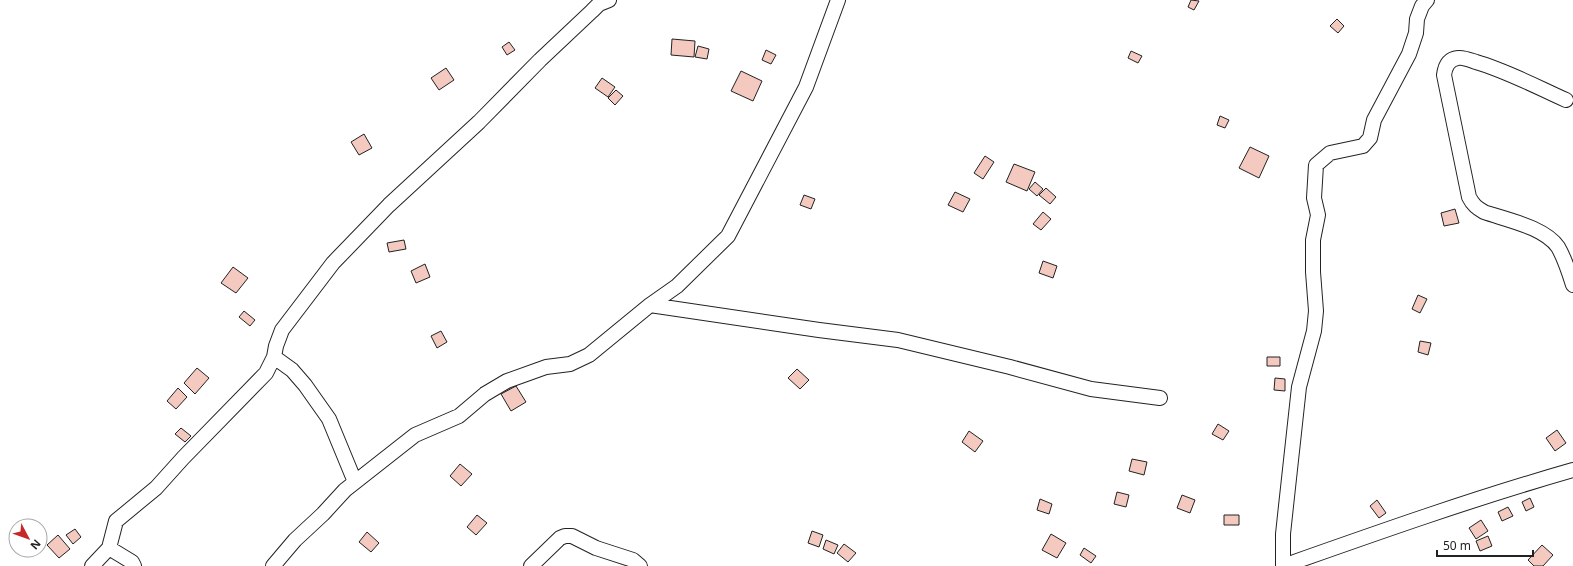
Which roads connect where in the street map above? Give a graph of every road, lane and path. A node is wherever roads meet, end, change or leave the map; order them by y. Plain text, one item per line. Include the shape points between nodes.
1 (609, 0) edge
2 (838, 0) edge
3 (1426, 0) edge
4 (1566, 100) dead end
5 (1573, 285) edge
6 (650, 305) junction
7 (274, 357) junction
8 (1160, 398) dead end
9 (1573, 470) edge
10 (355, 482) junction
11 (109, 548) junction
12 (92, 566) edge
13 (134, 566) edge
14 (273, 566) edge
15 (531, 566) edge
16 (640, 566) edge
17 (1283, 566) edge

1 - 7 street via 599,4 479,122 389,205 333,263 282,330
2 - 6 street via 806,87 728,236 677,286
3 - 17 street via 1417,19 1416,33 1409,54 1374,120 1370,138 1363,146 1330,153 1316,165 1314,198 1318,216 1313,240 1313,272 1316,311 1314,331 1299,387 1284,520
4 - 5 street via 1466,59 1450,61 1445,67 1444,75 1472,203 1484,212 1541,231 1551,238 1566,263
6 - 8 street via 898,340 1091,389
6 - 10 street via 589,355 570,364 546,367 507,381 485,394 459,416 415,435
7 - 10 street via 292,370 329,419
7 - 11 street via 266,373 156,488 116,521
9 - 17 street via 1410,521
10 - 14 street via 295,540
11 - 12 street
11 - 13 street via 132,562
15 - 16 street via 565,536 572,536 596,548 633,560

